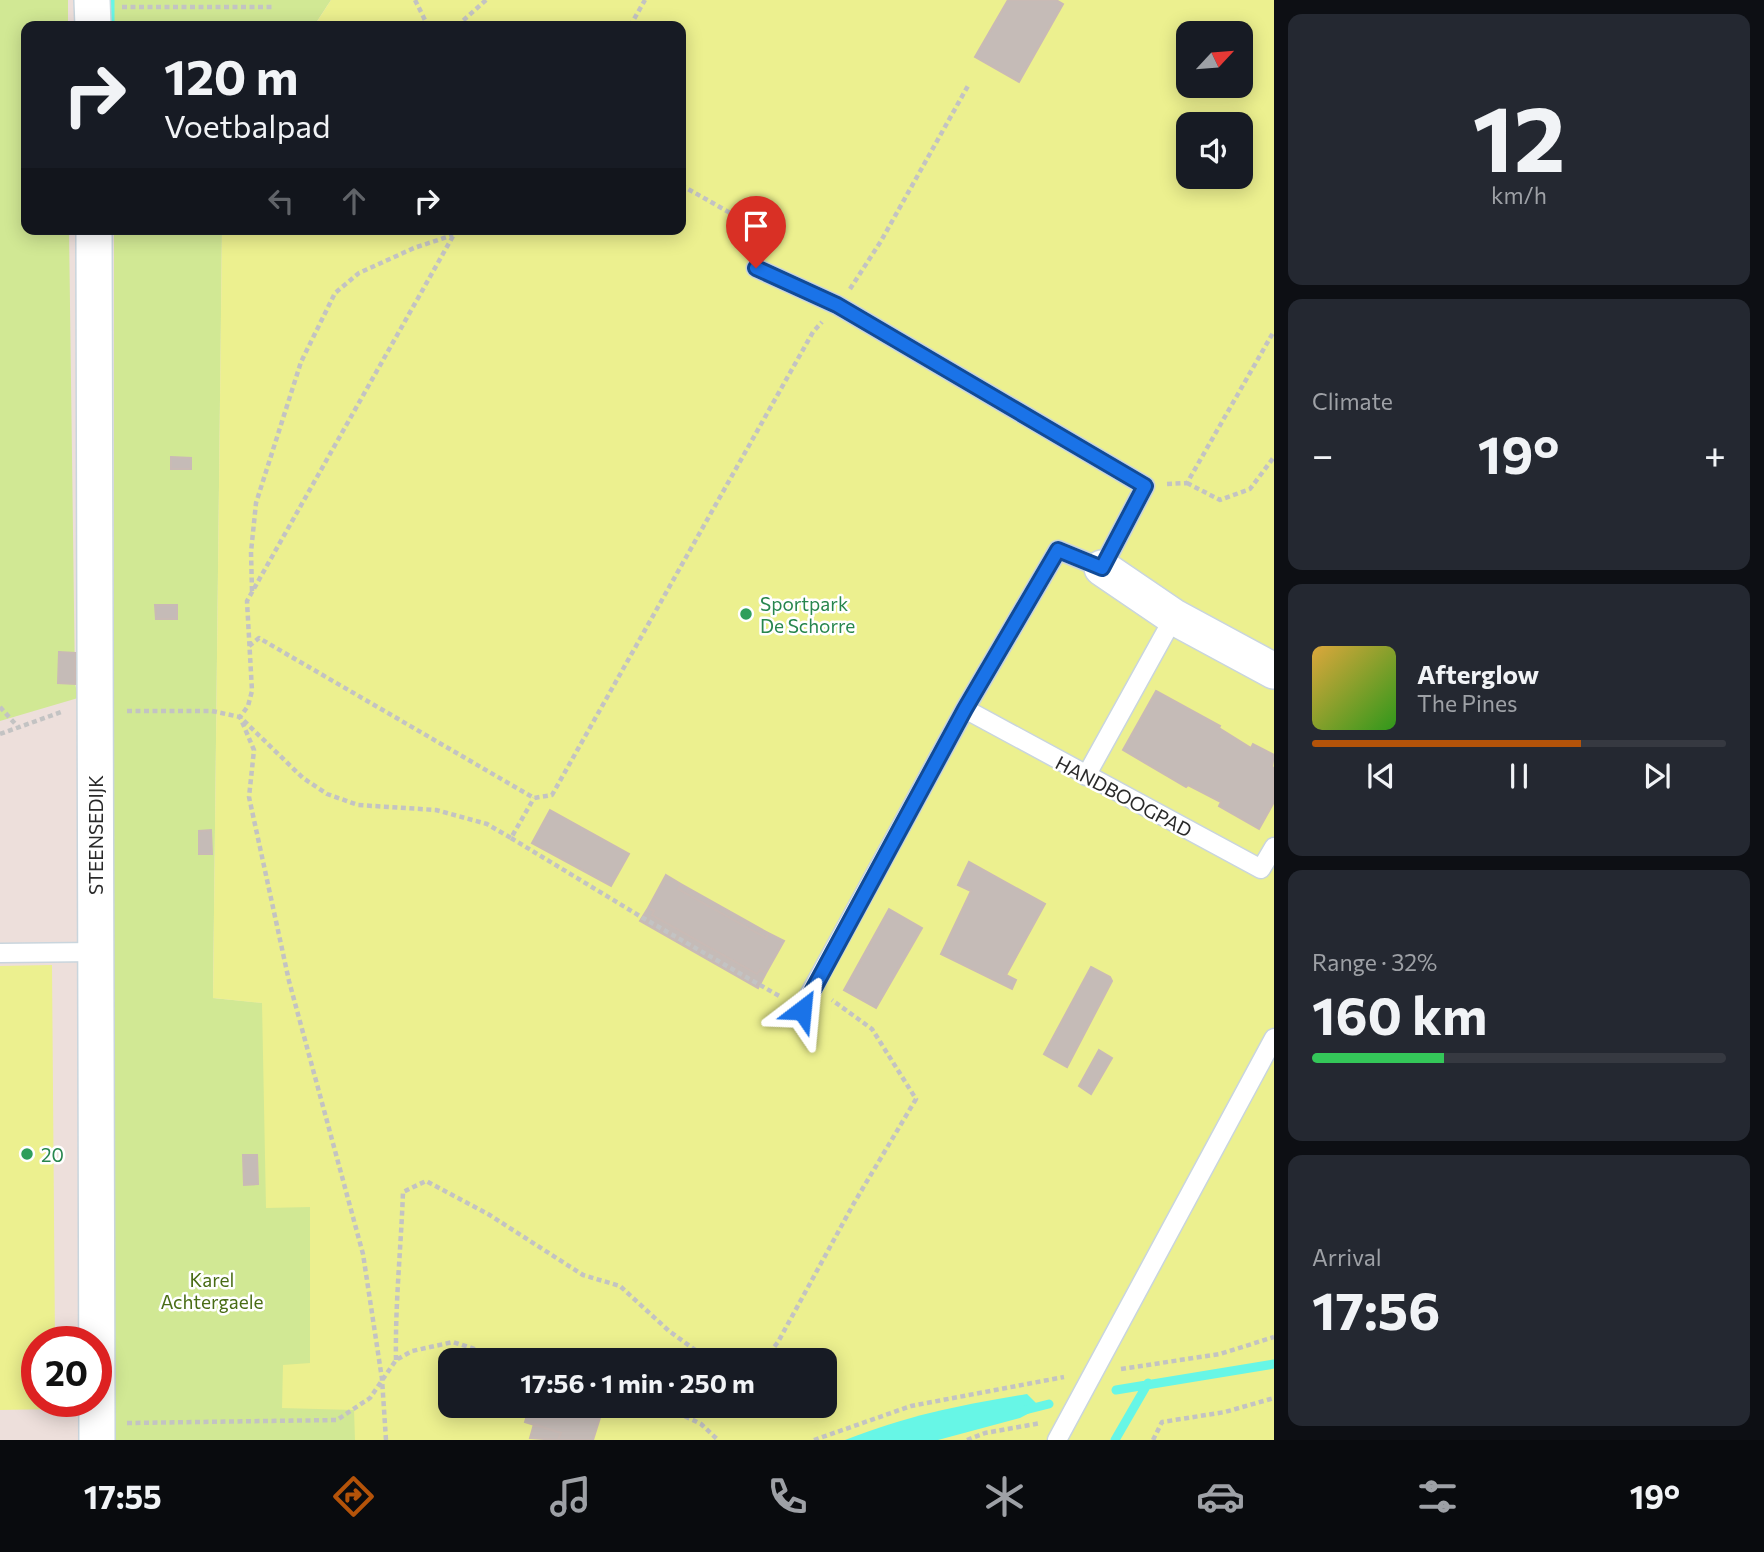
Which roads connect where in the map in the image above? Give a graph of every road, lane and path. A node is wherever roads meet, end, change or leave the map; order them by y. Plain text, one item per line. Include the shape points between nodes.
1 (415, 0) edge
2 (486, 0) edge
3 (645, 0) edge
4 (109, 3) edge
5 (275, 7) dead end
6 (96, 21) edge
7 (426, 21) edge
8 (463, 21) edge
9 (633, 21) edge
10 (969, 84) dead end
11 (686, 188) edge
12 (94, 235) edge
13 (447, 235) edge
14 (453, 235) edge
15 (763, 271) joint
16 (837, 305) junction
17 (1274, 331) edge
18 (1274, 457) edge
19 (1187, 483) junction
20 (1145, 486) junction
21 (1102, 568) junction
22 (252, 591) junction
23 (1174, 617) junction
24 (248, 647) junction
25 (1274, 671) edge
26 (94, 705) junction
27 (0, 707) edge
28 (965, 709) junction
29 (240, 717) junction
30 (18, 727) junction
31 (0, 734) edge
32 (1086, 776) junction
33 (534, 799) junction
34 (511, 838) junction
35 (1274, 847) edge
36 (96, 952) junction
37 (0, 953) edge
38 (814, 987) junction
39 (802, 1010) joint
40 (1274, 1038) edge
41 (1274, 1337) edge
42 (472, 1348) edge
43 (692, 1348) edge
44 (773, 1348) edge
45 (396, 1360) junction
46 (1094, 1372) junction
47 (382, 1379) junction
48 (1274, 1398) edge
49 (689, 1418) edge
50 (1067, 1420) junction
51 (97, 1431) edge
52 (386, 1440) edge
53 (718, 1440) edge
54 (814, 1440) edge
55 (967, 1440) edge
56 (1057, 1440) edge
57 (1153, 1440) edge

1 - 7 path
2 - 8 path
3 - 9 path
4 - 5 path
4 - 6 street
10 - 16 path via 881,241
11 - 15 path via 769,235
12 - 26 street, STEENSEDIJK
13 - 22 path via 359,273 335,293 301,362 256,503
14 - 22 path
15 - 16 lane
16 - 20 lane
16 - 33 path via 813,332 552,795
17 - 19 path
18 - 19 path via 1250,489 1220,500
19 - 20 path
20 - 21 lane
21 - 23 street
21 - 28 lane via 1058,550
22 - 24 path via 247,601
23 - 25 street
23 - 32 lane
24 - 29 path via 252,691
24 - 33 path via 258,638
26 - 29 path via 212,711
26 - 30 path
26 - 36 street, STEENSEDIJK
27 - 30 path
28 - 32 lane, HANDBOOGPAD
28 - 38 lane
29 - 34 path via 303,778 327,794 358,805 436,810 487,824
29 - 47 path via 254,750 249,797 259,849 306,1054 363,1254
30 - 31 path
32 - 35 lane, HANDBOOGPAD via 1261,869
33 - 34 path
34 - 39 path
36 - 37 lane
36 - 51 street, STEENSEDIJK
38 - 39 lane
38 - 44 path via 872,1029 916,1099
40 - 46 lane
41 - 46 path via 1220,1354
42 - 45 path via 453,1342 412,1351
43 - 45 path via 620,1286 583,1275 488,1214 426,1181 402,1192
45 - 47 path
46 - 50 lane
46 - 54 path via 911,1406
47 - 51 path via 370,1398 337,1420
47 - 52 path
48 - 57 path via 1162,1422
49 - 53 path
50 - 55 path
50 - 56 lane

